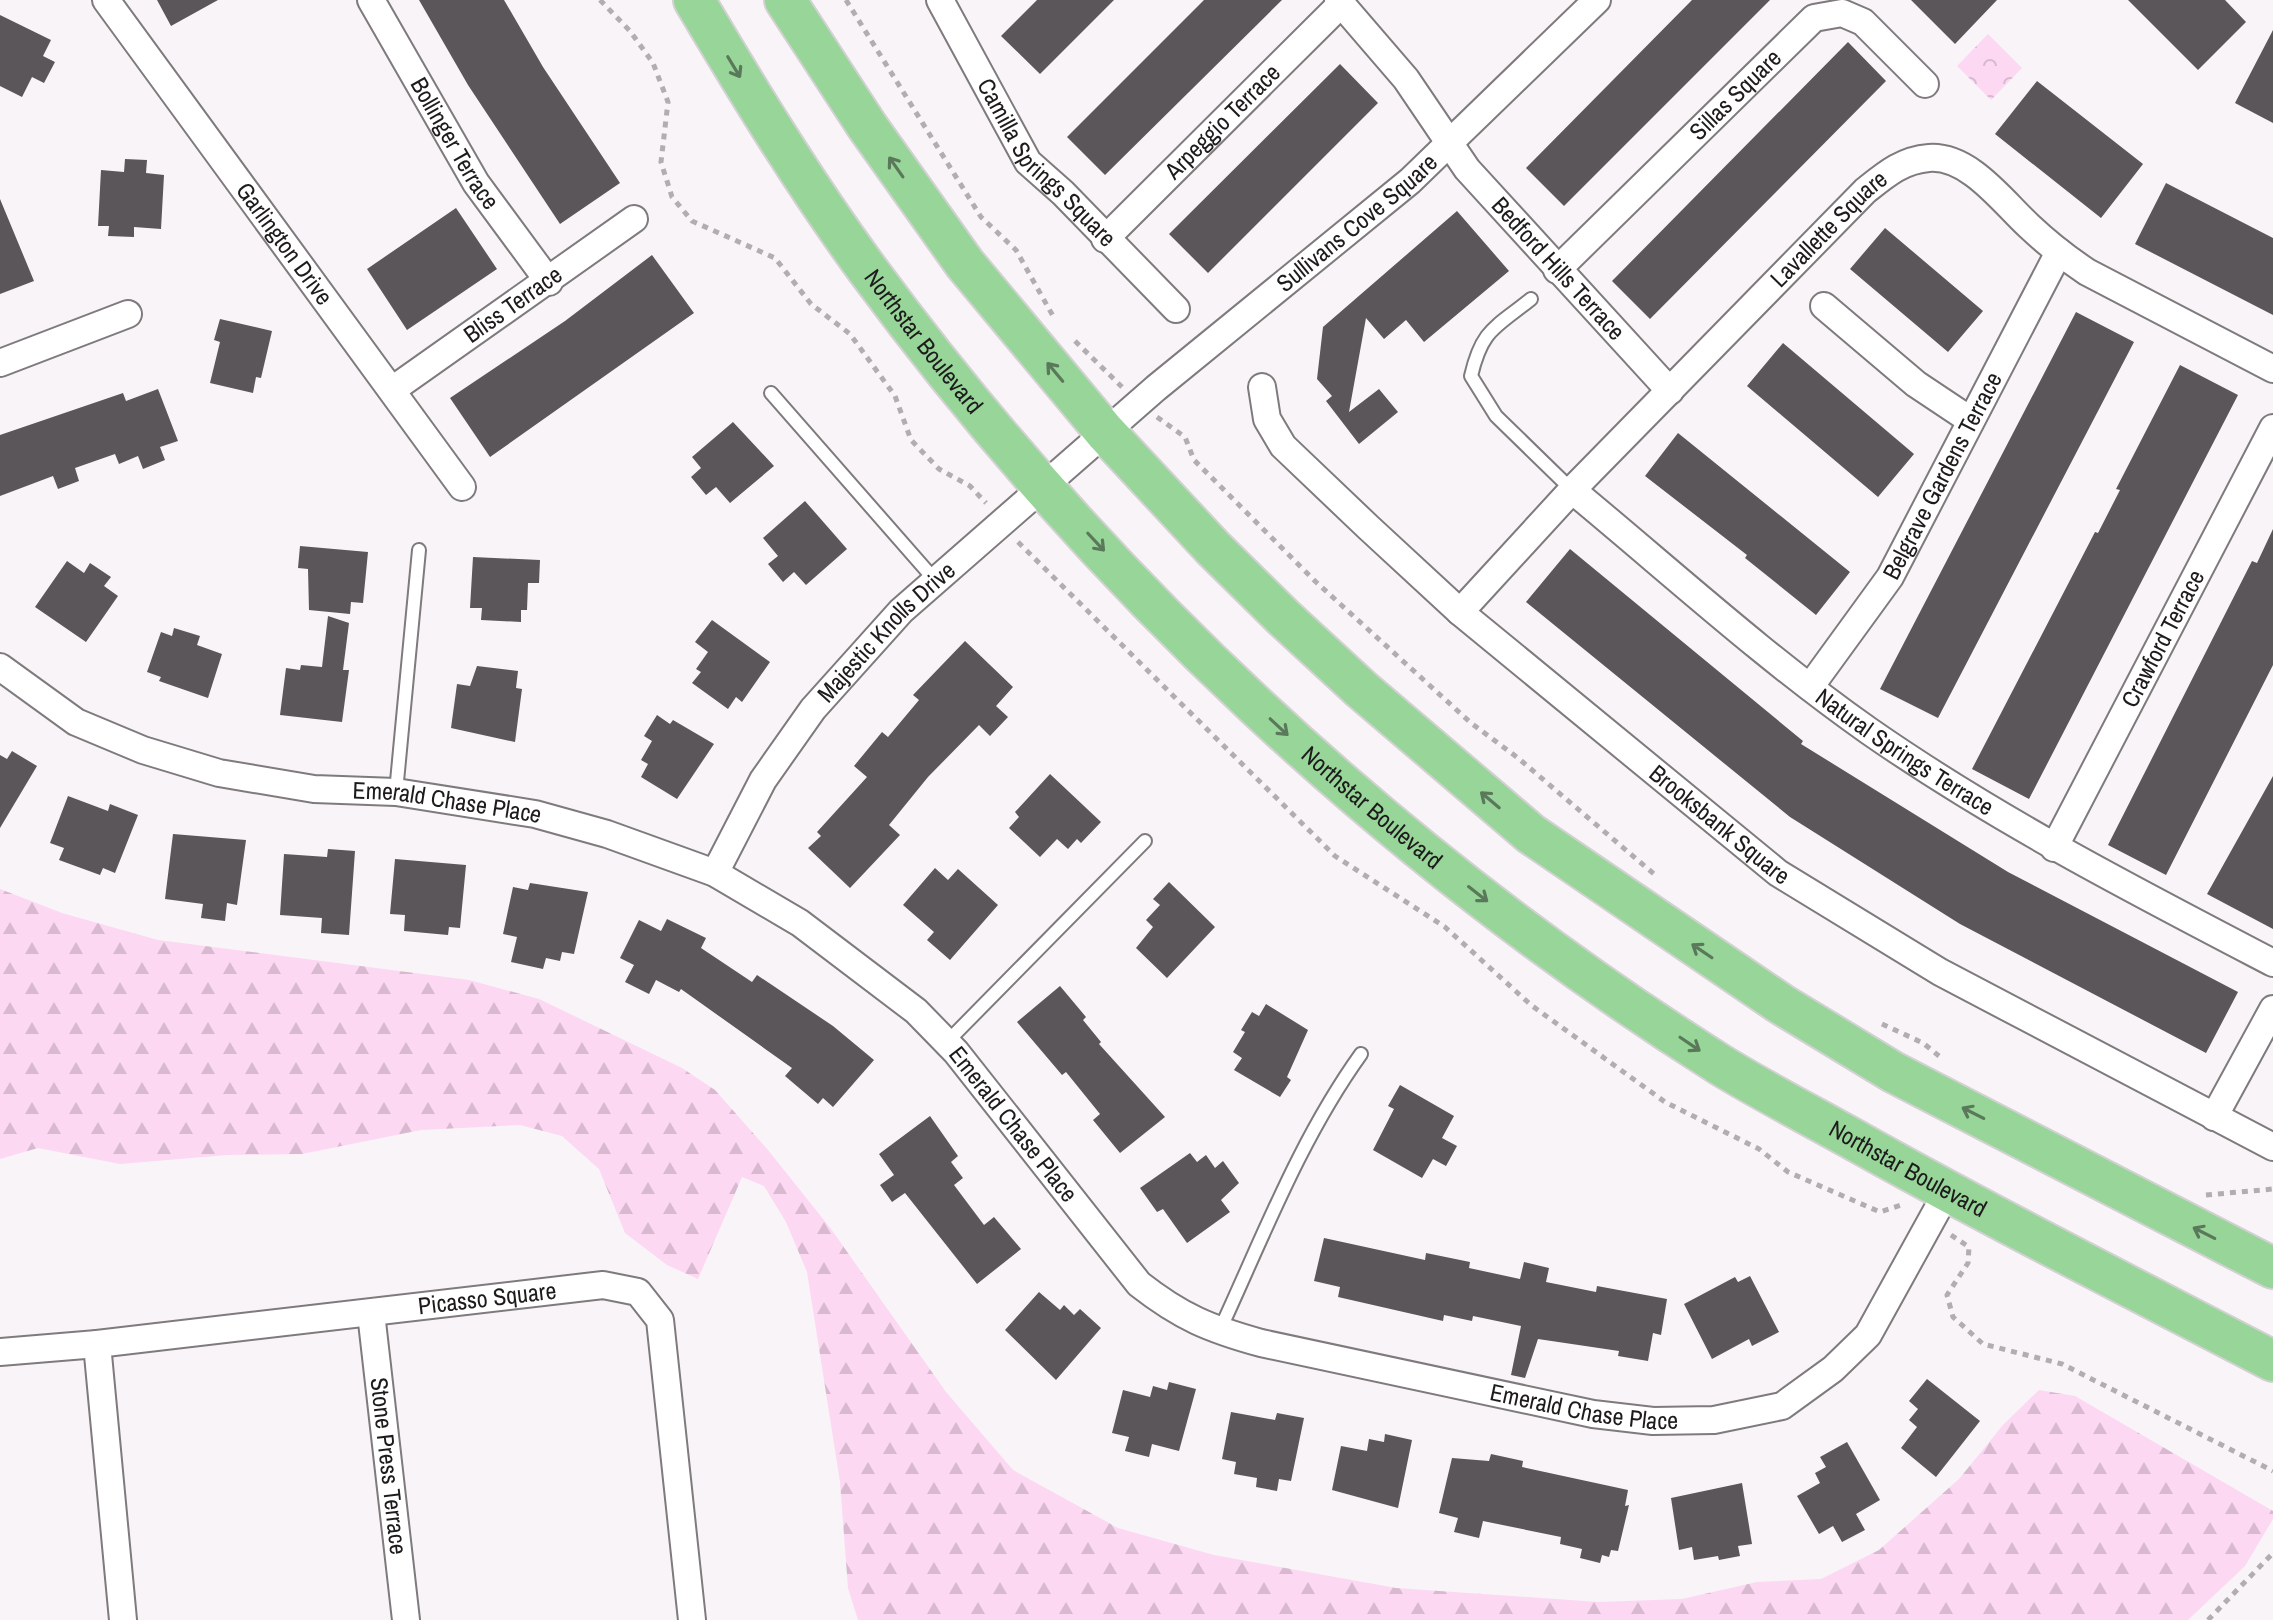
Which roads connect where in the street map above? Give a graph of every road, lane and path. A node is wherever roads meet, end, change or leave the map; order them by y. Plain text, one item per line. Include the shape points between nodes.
1 (106, 0) edge
2 (371, 0) edge
3 (694, 0) edge
4 (785, 0) edge
5 (846, 0) edge
6 (1597, 0) edge
7 (1340, 2) edge
8 (952, 5) edge
9 (1925, 84) dead end
10 (1451, 143) junction
11 (634, 219) dead end
12 (1105, 239) junction
13 (2059, 252) junction
14 (1557, 270) junction
15 (549, 282) junction
16 (1531, 299) dead end
17 (1824, 306) dead end
18 (1176, 309) dead end
19 (128, 314) dead end
20 (1059, 326) dead end
21 (1068, 335) dead end
22 (0, 363) edge
23 (2273, 369) edge
24 (1262, 387) dead end
25 (392, 390) junction
26 (1670, 391) junction
27 (771, 393) dead end
28 (1139, 405) junction
29 (1970, 420) junction
30 (2273, 428) edge
31 (1105, 432) junction
32 (1043, 485) junction
33 (462, 487) dead end
34 (1572, 490) junction
35 (419, 550) dead end
36 (934, 579) junction
37 (1460, 612) junction
38 (0, 667) edge
39 (1810, 687) junction
40 (396, 792) junction
41 (1145, 841) dead end
42 (2054, 848) junction
43 (715, 873) junction
44 (1656, 875) dead end
45 (2273, 963) edge
46 (2273, 1009) edge
47 (1878, 1022) dead end
48 (947, 1042) junction
49 (1361, 1054) dead end
50 (1944, 1060) dead end
51 (2214, 1117) junction
52 (2273, 1147) edge
53 (2273, 1189) edge
54 (1947, 1192) junction
55 (2202, 1195) dead end
56 (1969, 1247) dead end
57 (2273, 1268) edge
58 (371, 1313) junction
59 (1219, 1332) junction
60 (97, 1344) junction
61 (0, 1352) edge
62 (2273, 1361) edge
63 (2273, 1471) edge
64 (2273, 1553) edge
65 (123, 1620) edge
66 (406, 1620) edge
67 (692, 1620) edge
68 (2208, 1620) edge

1 - 25 street, Garlington Drive
2 - 15 street, Bollinger Terrace via 476,183
3 -> 32 main road, Northstar Boulevard via 863,264
31 -> 4 main road via 965,264
5 - 20 path via 981,217 1016,250
6 - 10 street, Sullivans Cove Square
7 - 10 street via 1406,79
7 - 12 street, Arpeggio Terrace
8 - 12 street, Camilla Springs Square via 1028,162
9 - 14 street, Sillas Square via 1863,22 1842,13 1814,18
10 - 14 street, Bedford Hills Terrace via 1467,169
10 - 28 street, Sullivans Cove Square
11 - 15 street, Bliss Terrace
12 - 18 street, Camilla Springs Square
13 - 23 street, Lavallette Square via 2087,272
13 - 26 street, Lavallette Square via 1961,167 1931,158 1898,165 1865,191
13 - 29 street, Belgrave Gardens Terrace
14 - 26 street, Bedford Hills Terrace
15 - 25 street, Bliss Terrace
16 - 34 lane via 1478,346 1471,376 1496,416
17 - 29 street via 1916,384
19 - 22 street
21 - 28 path
24 - 37 street, Brooksbank Square via 1267,419 1283,446
25 - 33 street, Garlington Drive
26 - 34 street, Lavallette Square
27 - 36 lane
28 - 31 street, Sullivans Cove Square
28 - 44 path via 1185,437 1194,460 1305,571 1471,723
29 - 39 street, Belgrave Gardens Terrace via 1890,577
30 - 42 street, Crawford Terrace
31 - 32 street, Majestic Knolls Drive
57 -> 31 main road via 1893,1072 1781,1004 1531,834 1284,618
32 - 36 street, Majestic Knolls Drive
32 -> 54 main road, Northstar Boulevard via 1164,615 1350,794 1537,941 1722,1066
34 - 37 street, Lavallette Square
34 - 39 street, Natural Springs Terrace
35 - 40 lane
36 - 43 street, Majestic Knolls Drive via 813,709 763,780
37 - 51 street, Brooksbank Square via 1778,873 1889,944
38 - 40 street, Emerald Chase Place via 76,722 143,750 219,773 300,787
39 - 42 street, Natural Springs Terrace via 1921,766
40 - 43 street, Emerald Chase Place via 535,814
41 - 48 lane
42 - 45 street, Natural Springs Terrace
43 - 48 street, Emerald Chase Place via 800,923 916,1011
46 - 51 street
47 - 50 path via 1923,1043
48 - 59 street, Emerald Chase Place via 1139,1284 1175,1312
49 - 59 lane via 1305,1142
51 - 52 street, Brooksbank Square
53 - 55 path
54 - 59 street, Emerald Chase Place via 1868,1335 1782,1406 1714,1420 1653,1421 1593,1414
54 - 62 main road, Northstar Boulevard
56 - 63 path via 1968,1263 1947,1295 1953,1317 1983,1344 2062,1364
58 - 60 street, Picasso Square
58 - 66 street, Stone Press Terrace
58 - 67 street, Picasso Square via 603,1285 638,1292 660,1320
60 - 61 street, Picasso Square
60 - 65 street
64 - 68 path

